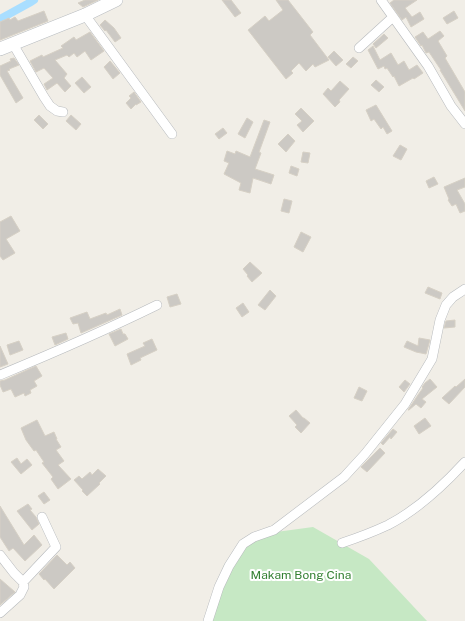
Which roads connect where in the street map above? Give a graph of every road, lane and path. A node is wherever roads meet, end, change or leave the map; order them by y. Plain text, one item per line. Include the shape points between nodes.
1 (116, 0) edge
2 (381, 0) edge
3 (85, 15) junction
4 (393, 17) junction
5 (13, 44) junction
6 (359, 48) dead end
7 (0, 49) edge
8 (63, 112) dead end
9 (465, 124) edge
10 (172, 134) dead end
11 (465, 289) edge
12 (157, 305) dead end
13 (0, 375) edge
14 (465, 462) edge
15 (42, 517) dead end
16 (342, 543) dead end
17 (0, 555) edge
18 (23, 582) junction
19 (0, 613) edge
20 (208, 621) edge

1 - 3 main road
2 - 4 street
3 - 5 main road
3 - 10 street
4 - 6 street
4 - 9 street
5 - 7 main road
5 - 8 street via 50,106
11 - 20 street via 446,305 440,320 432,359 405,404 344,477 274,530 243,544 219,587
12 - 13 street via 61,350
14 - 16 street via 420,505 380,529
15 - 18 street via 56,547
17 - 18 street
18 - 19 street via 24,587 20,595

